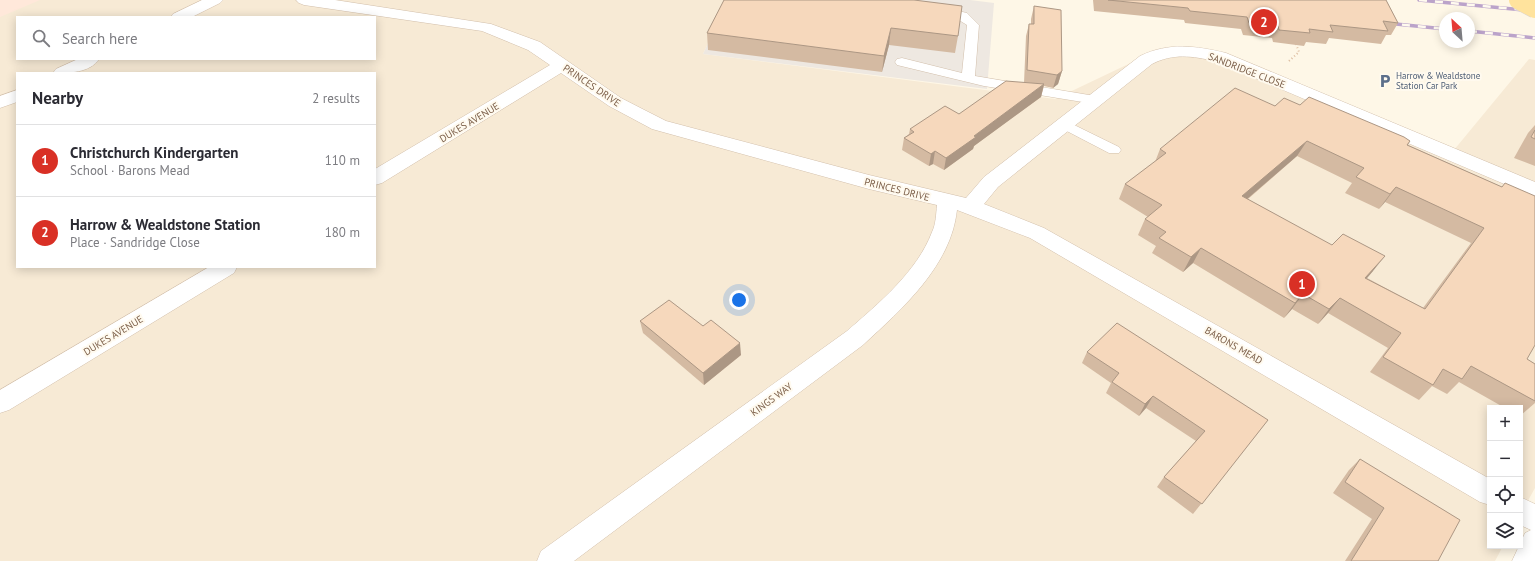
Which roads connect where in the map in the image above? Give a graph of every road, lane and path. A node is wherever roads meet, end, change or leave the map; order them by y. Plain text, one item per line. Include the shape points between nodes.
1 (215, 0) edge
2 (304, 0) edge
3 (1518, 0) edge
4 (1535, 9) edge
5 (928, 10) edge
6 (181, 16) edge
7 (89, 60) edge
8 (902, 62) dead end
9 (562, 65) junction
10 (64, 72) edge
11 (968, 76) junction
12 (16, 95) edge
13 (1095, 100) junction
14 (0, 103) edge
15 (1064, 124) junction
16 (1114, 150) dead end
17 (376, 177) edge
18 (1535, 190) edge
19 (948, 201) junction
20 (973, 207) junction
21 (224, 268) edge
22 (0, 403) edge
23 (1487, 491) edge
24 (1523, 512) edge
25 (1535, 519) edge
26 (1535, 542) edge
27 (551, 561) edge
28 (1526, 561) edge

1 - 6 street
2 - 9 street, PRINCES DRIVE via 485,27 534,46
3 - 4 main road, bridge
5 - 11 lane via 959,14 970,20 973,25
7 - 10 street
8 - 11 lane
9 - 17 street, DUKES AVENUE
9 - 19 street, PRINCES DRIVE via 614,102 659,124
11 - 13 lane via 984,82
12 - 14 street
13 - 15 street, SANDRIDGE CLOSE
13 - 18 street, SANDRIDGE CLOSE via 1156,54 1166,51 1197,52 1220,58
15 - 16 lane
15 - 20 street, SANDRIDGE CLOSE via 991,182 977,197
19 - 20 street, PRINCES DRIVE
19 - 27 street, KINGS WAY via 944,230 933,254 886,310 855,338
20 - 23 street, BARONS MEAD via 1037,233
21 - 22 street, DUKES AVENUE
24 - 25 street
26 - 28 street

